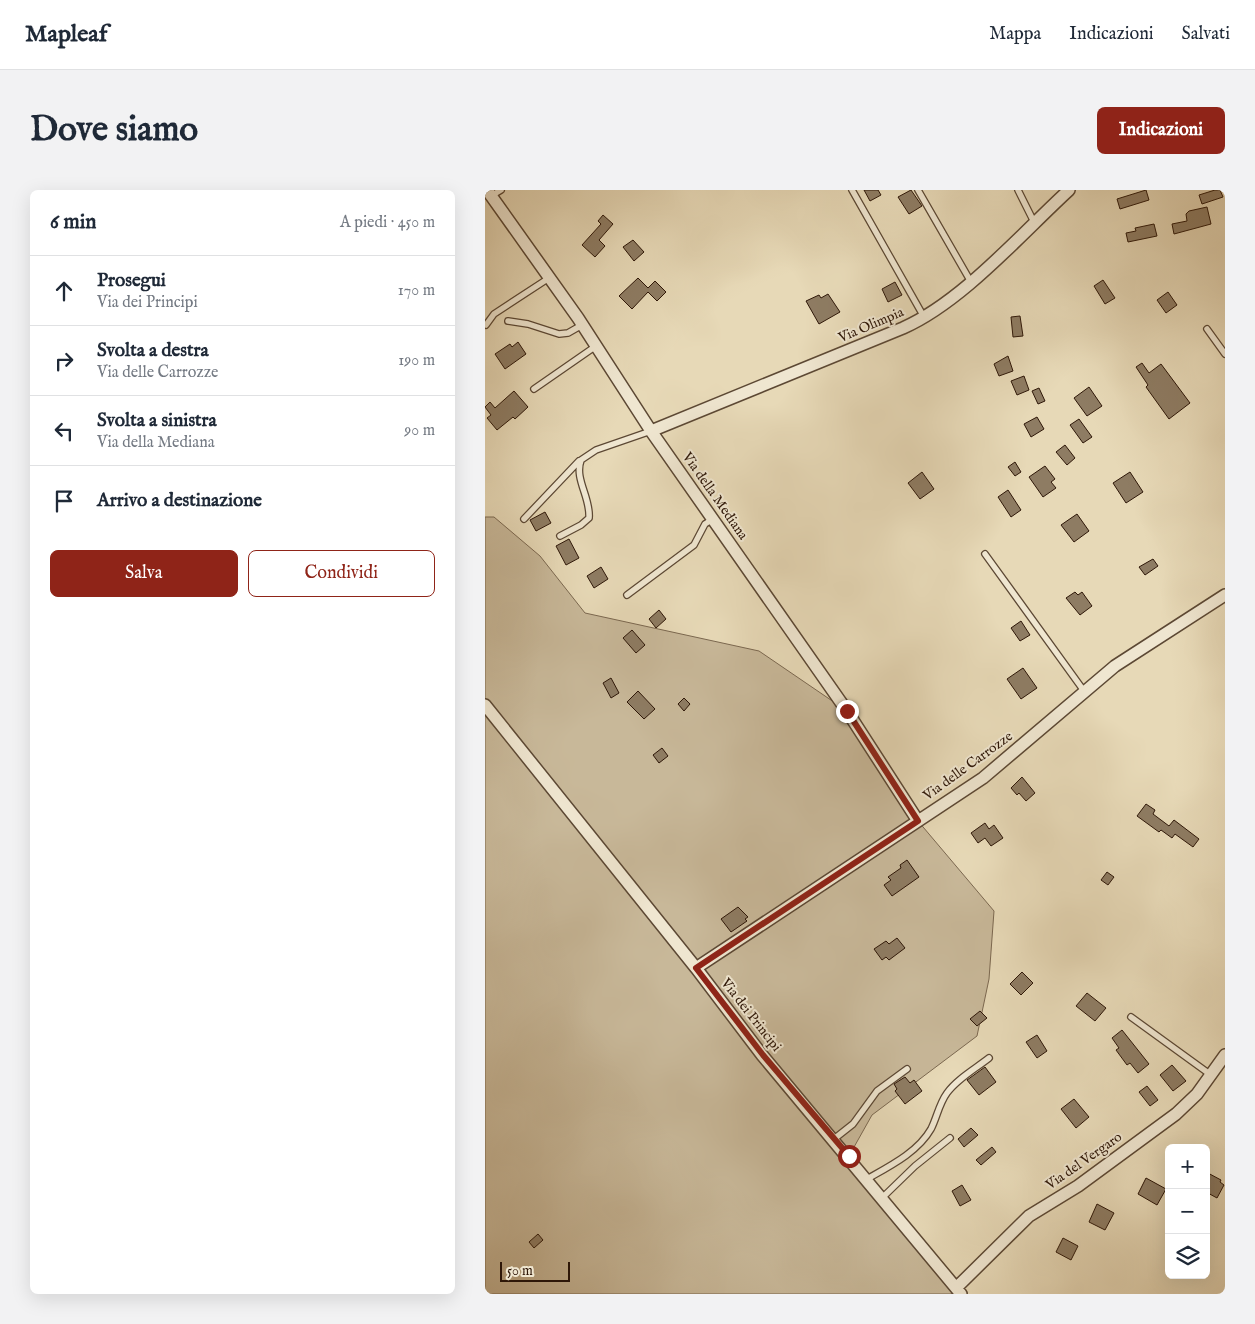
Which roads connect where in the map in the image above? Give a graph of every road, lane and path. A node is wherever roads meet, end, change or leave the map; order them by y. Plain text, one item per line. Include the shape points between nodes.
1 (852, 190) edge
2 (918, 190) edge
3 (1018, 190) edge
4 (1069, 190) edge
5 (493, 192) edge
6 (1034, 222) junction
7 (549, 278) junction
8 (971, 282) junction
9 (924, 317) junction
10 (508, 321) dead end
11 (486, 325) edge
12 (582, 325) junction
13 (1207, 329) dead end
14 (596, 346) junction
15 (1225, 354) edge
16 (534, 389) dead end
17 (651, 431) junction
18 (581, 460) junction
19 (524, 519) dead end
20 (713, 519) junction
21 (560, 536) dead end
22 (985, 554) dead end
23 (627, 595) dead end
24 (1225, 595) edge
25 (1084, 692) junction
26 (485, 705) edge
27 (918, 821) junction
28 (696, 968) junction
29 (1131, 1017) dead end
30 (1225, 1055) edge
31 (989, 1058) dead end
32 (907, 1069) dead end
33 (1211, 1075) junction
34 (950, 1138) dead end
35 (834, 1139) junction
36 (867, 1179) junction
37 (882, 1198) junction
38 (958, 1291) edge

1 - 9 lane
2 - 8 lane
3 - 6 lane
4 - 6 street, Via Olimpia
5 - 7 street, Via della Mediana
6 - 8 street, Via Olimpia
7 - 11 lane via 494,314
7 - 12 street, Via della Mediana
8 - 9 street, Via Olimpia
9 - 17 street, Via Olimpia
10 - 12 lane via 559,334
12 - 14 street, Via della Mediana
13 - 15 lane
14 - 16 lane
14 - 17 street, Via della Mediana
17 - 18 lane via 596,450
17 - 20 street, Via della Mediana
18 - 19 lane
18 - 21 lane via 579,472 589,518
20 - 23 lane via 705,524 694,545
20 - 27 street, Via della Mediana via 847,711
22 - 25 lane
24 - 25 street, Via delle Carrozze via 1123,660
25 - 27 street, Via delle Carrozze via 998,766
26 - 28 street, Via dei Principi
27 - 28 street, Via delle Carrozze
28 - 35 street, Via dei Principi
29 - 33 lane
30 - 33 street, Via del Vergaro
31 - 36 lane via 949,1090 922,1140 901,1158
32 - 35 lane via 877,1091 853,1124
33 - 38 street, Via del Vergaro via 1171,1118 1023,1221
34 - 37 lane
35 - 36 street, Via dei Principi
36 - 37 street, Via dei Principi
37 - 38 street, Via dei Principi

